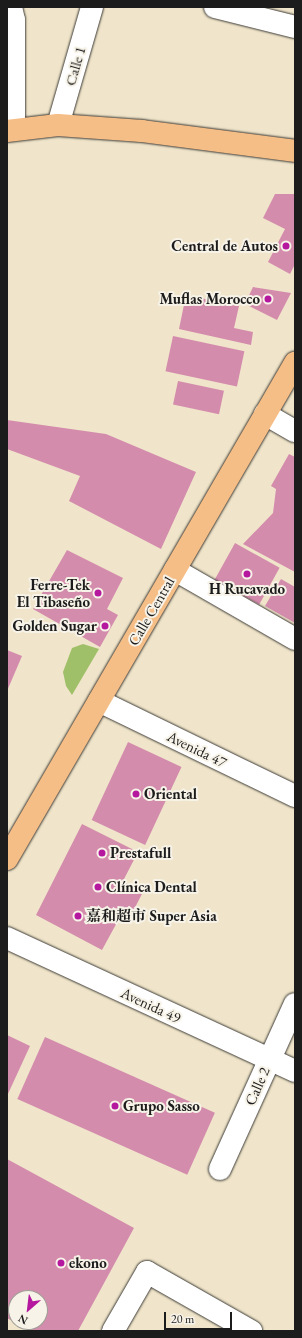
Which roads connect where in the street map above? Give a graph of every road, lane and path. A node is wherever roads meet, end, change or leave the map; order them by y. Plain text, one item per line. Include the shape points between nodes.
1 (11, 7) edge
2 (92, 7) edge
3 (215, 7) edge
4 (295, 27) edge
5 (58, 125) junction
6 (11, 130) edge
7 (295, 151) edge
8 (295, 363) edge
9 (266, 414) junction
10 (295, 431) edge
11 (175, 570) junction
12 (295, 639) edge
13 (99, 701) junction
14 (295, 796) edge
15 (7, 858) edge
16 (7, 938) edge
17 (295, 1004) edge
18 (269, 1059) junction
19 (295, 1071) edge
20 (220, 1169) dead end
21 (113, 1331) edge
22 (251, 1331) edge

1 - 6 street via 14,20
2 - 5 street, Calle 1
3 - 4 street
5 - 6 main road
5 - 7 main road via 142,131
8 - 9 main road, Calle Central
9 - 10 street
9 - 11 main road, Calle Central
11 - 12 street
11 - 13 main road, Calle Central
13 - 14 street, Avenida 47
13 - 15 main road, Calle Central
16 - 18 street, Avenida 49
17 - 18 street, Calle 2
18 - 19 street, Avenida 49
18 - 20 street, Calle 2
21 - 22 street via 147,1272

